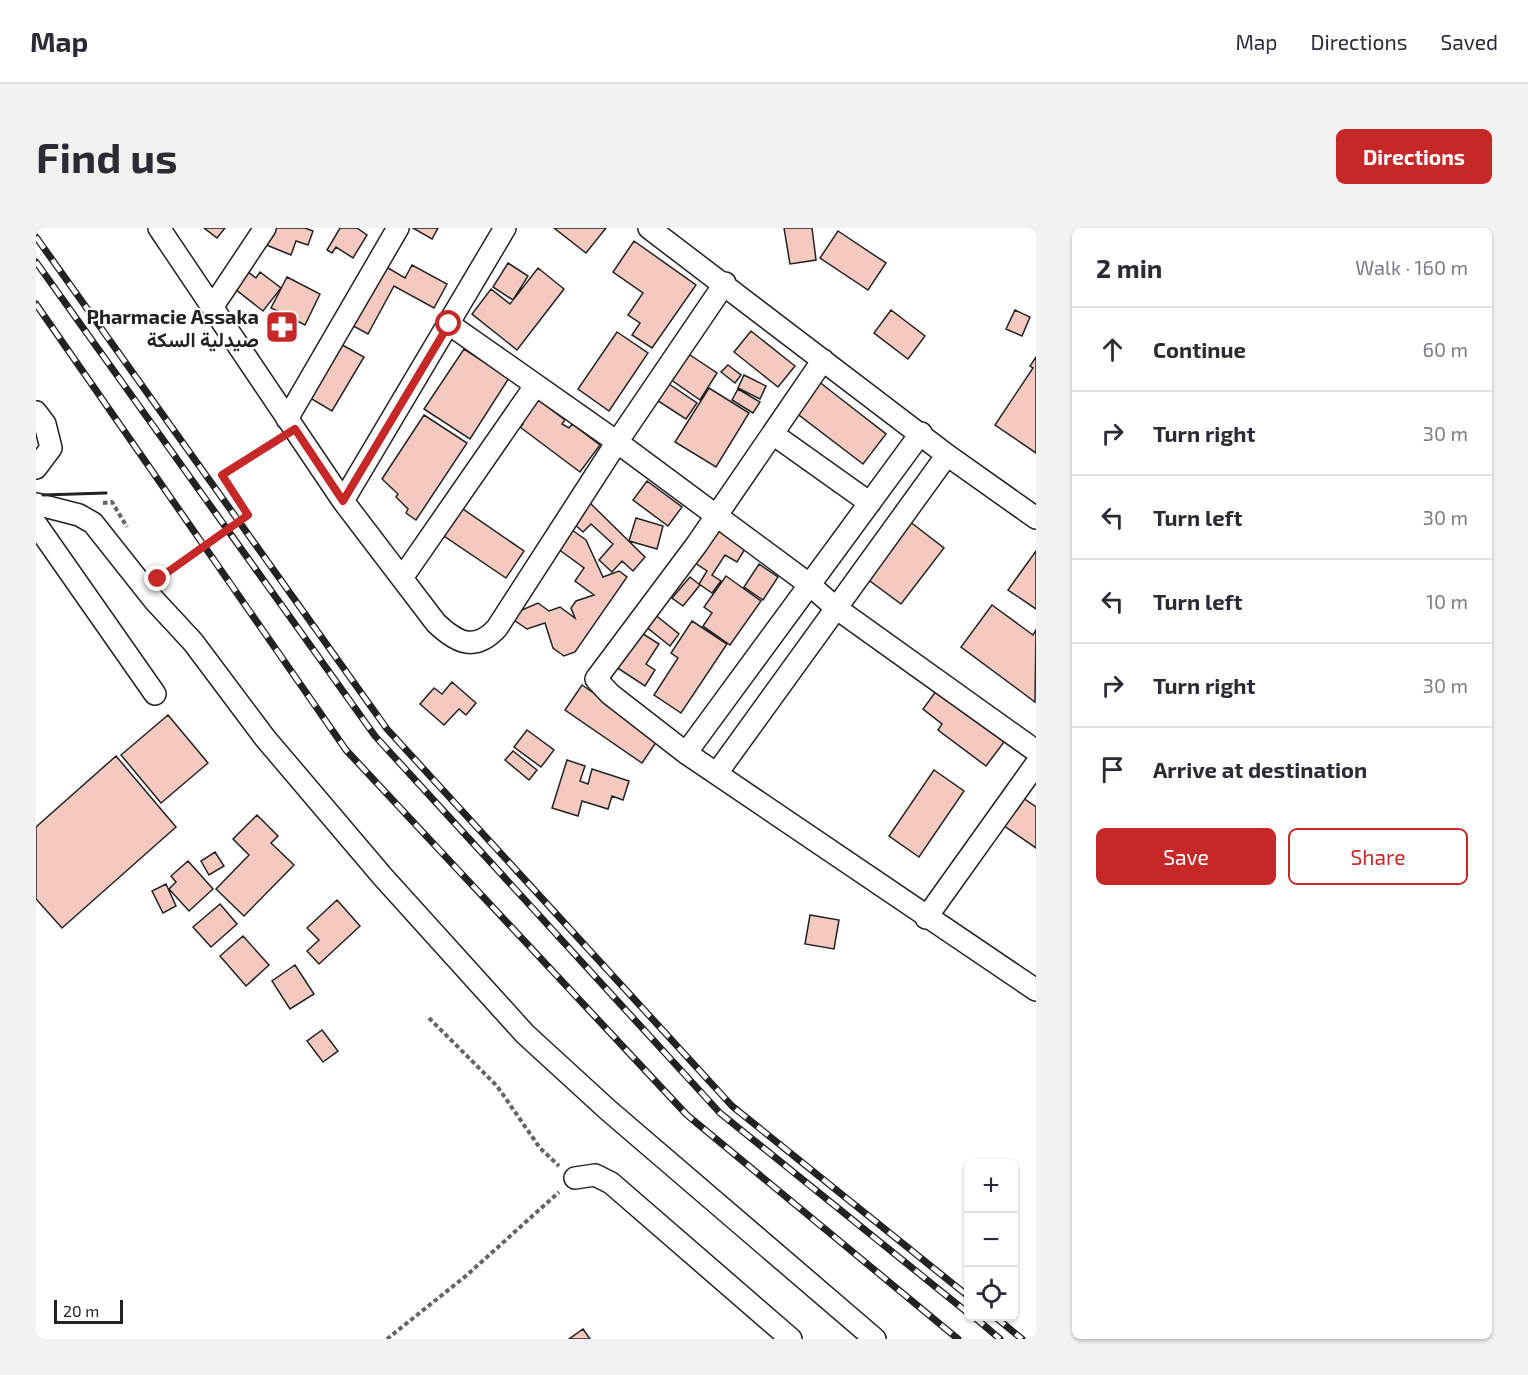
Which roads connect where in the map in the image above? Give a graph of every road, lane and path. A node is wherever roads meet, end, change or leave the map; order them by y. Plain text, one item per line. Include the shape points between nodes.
1 (159, 228) edge
2 (265, 228) edge
3 (398, 228) edge
4 (505, 228) edge
5 (649, 228) edge
6 (725, 283) junction
7 (213, 306) junction
8 (449, 324) junction
9 (824, 360) junction
10 (535, 386) junction
11 (36, 412) edge
12 (291, 424) junction
13 (921, 433) junction
14 (773, 434) junction
15 (617, 442) junction
16 (947, 455) junction
17 (36, 468) edge
18 (343, 501) junction
19 (870, 503) junction
20 (36, 504) edge
21 (717, 515) junction
22 (1036, 518) edge
23 (36, 524) edge
24 (402, 578) junction
25 (158, 579) dead end
26 (810, 585) junction
27 (836, 608) junction
28 (155, 694) dead end
29 (1036, 751) edge
30 (686, 753) junction
31 (1036, 764) edge
32 (717, 773) junction
33 (926, 918) junction
34 (1036, 990) edge
35 (429, 1018) dead end
36 (575, 1178) junction
37 (387, 1339) edge
38 (791, 1339) edge
39 (875, 1339) edge

1 - 7 street
2 - 7 street
3 - 12 street
4 - 8 street
5 - 6 street
6 - 9 street
6 - 15 street
7 - 12 street
8 - 10 street
8 - 18 street
9 - 13 street
9 - 14 street
10 - 15 street
10 - 24 street
11 - 17 street via 45,424 51,448
12 - 18 street
12 - 25 path, bridge via 222,475 248,515
13 - 16 street
13 - 19 street
14 - 19 street
14 - 21 street
15 - 21 street
15 - 24 street via 486,640 461,642 449,635
16 - 22 street
16 - 27 street
18 - 24 street
19 - 26 street
20 - 39 street via 79,515 93,523 357,846 525,1034
21 - 26 street
21 - 30 street via 596,679
23 - 28 street
26 - 27 street
26 - 30 street
27 - 29 street
27 - 32 street
30 - 32 street
31 - 33 street
32 - 33 street
33 - 34 street
35 - 36 path via 497,1086 550,1159
36 - 37 path via 467,1275
36 - 38 street via 595,1176 612,1184

